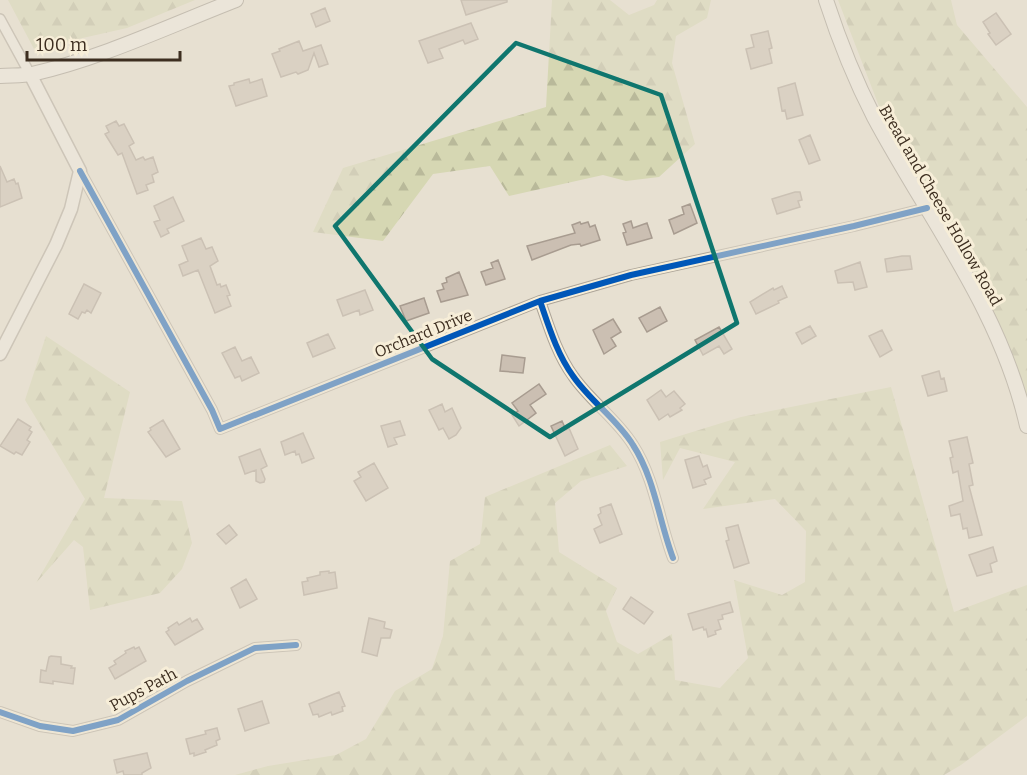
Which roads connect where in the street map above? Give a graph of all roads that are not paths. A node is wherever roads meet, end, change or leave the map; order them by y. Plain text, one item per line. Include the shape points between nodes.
1 (236, 0) edge
2 (826, 0) edge
3 (0, 19) edge
4 (30, 74) junction
5 (0, 76) edge
6 (80, 171) junction
7 (927, 208) junction
8 (540, 301) junction
9 (0, 354) edge
10 (1027, 426) edge
11 (673, 558) dead end
12 (296, 645) dead end
13 (0, 712) edge

1 - 4 main road via 114,48
2 - 7 main road, Bread and Cheese Hollow Road via 838,38 874,116
3 - 4 street
4 - 5 main road
4 - 6 street
6 - 8 street, Orchard Drive via 220,429
6 - 9 street via 71,209 56,245
7 - 8 street, Orchard Drive via 632,275
7 - 10 main road, Bread and Cheese Hollow Road via 993,324
8 - 11 street via 561,357 574,378 618,424 634,447 649,478
12 - 13 street, Pups Path via 255,648 118,720 74,731 40,726

